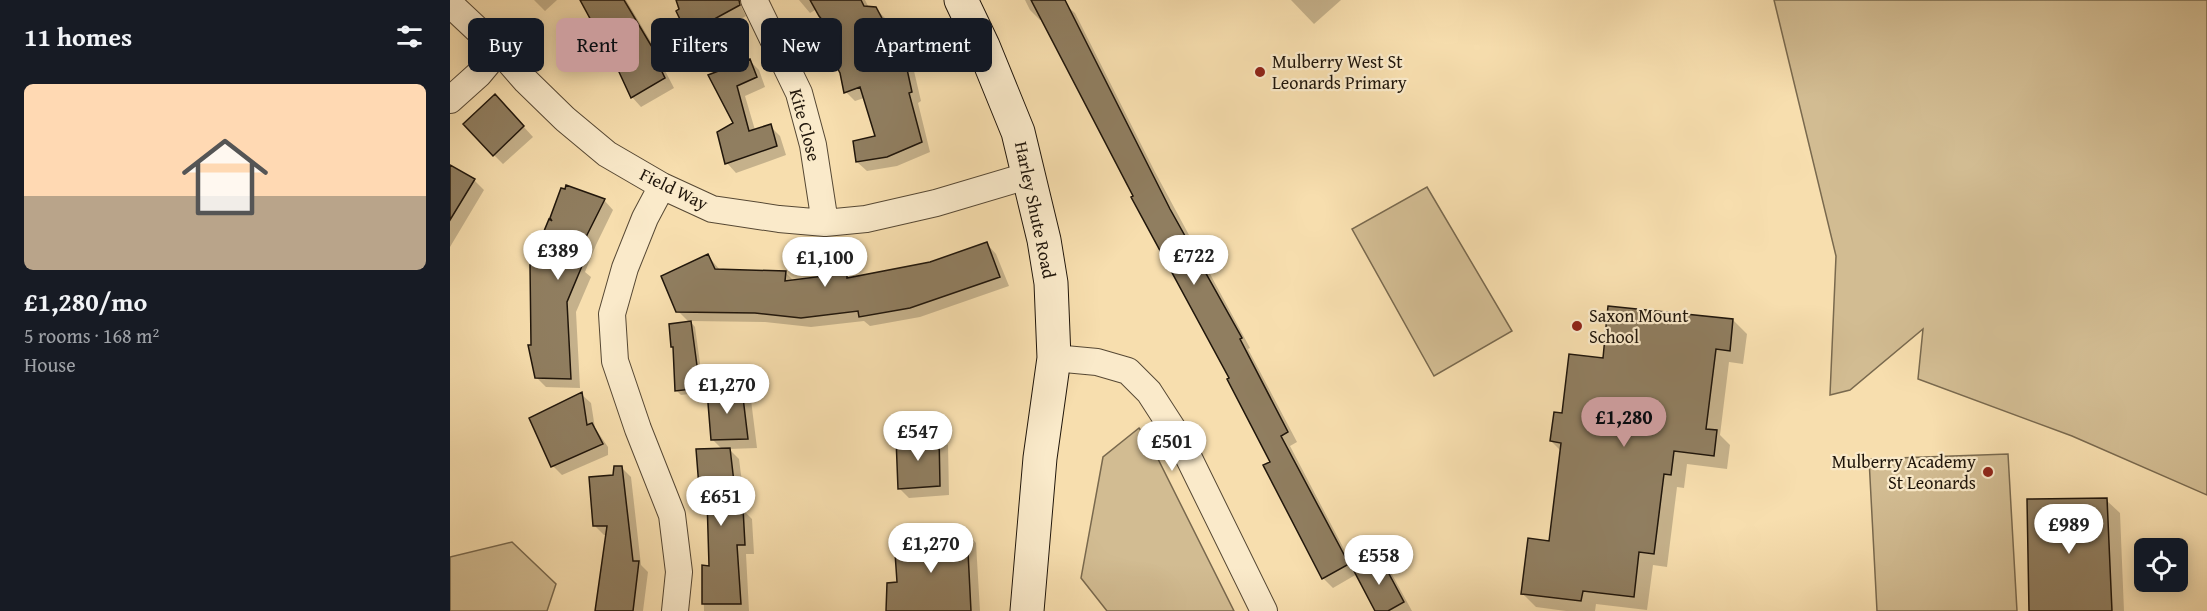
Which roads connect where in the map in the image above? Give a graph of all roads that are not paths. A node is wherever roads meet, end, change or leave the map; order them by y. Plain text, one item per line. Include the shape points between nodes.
1 (754, 0) edge
2 (961, 0) edge
3 (450, 4) edge
4 (468, 21) edge
5 (481, 72) edge
6 (518, 72) edge
7 (450, 99) edge
8 (1027, 176) junction
9 (662, 186) junction
10 (825, 223) junction
11 (1054, 358) junction
12 (675, 611) edge
13 (1027, 611) edge
14 (1264, 611) edge

1 - 10 street, Kite Close via 799,93 813,146
2 - 8 main road, Harley Shute Road via 1018,132
3 - 4 street, Field Way
5 - 7 street
6 - 9 street, Field Way via 607,154
8 - 10 street, Field Way via 936,203 867,219
8 - 11 main road, Harley Shute Road via 1051,283
9 - 10 street, Field Way via 712,209
9 - 12 street via 625,268 612,314 615,361 672,515 679,572
11 - 13 main road, Harley Shute Road via 1040,458
11 - 14 street via 1097,362 1128,371 1149,392 1180,440

